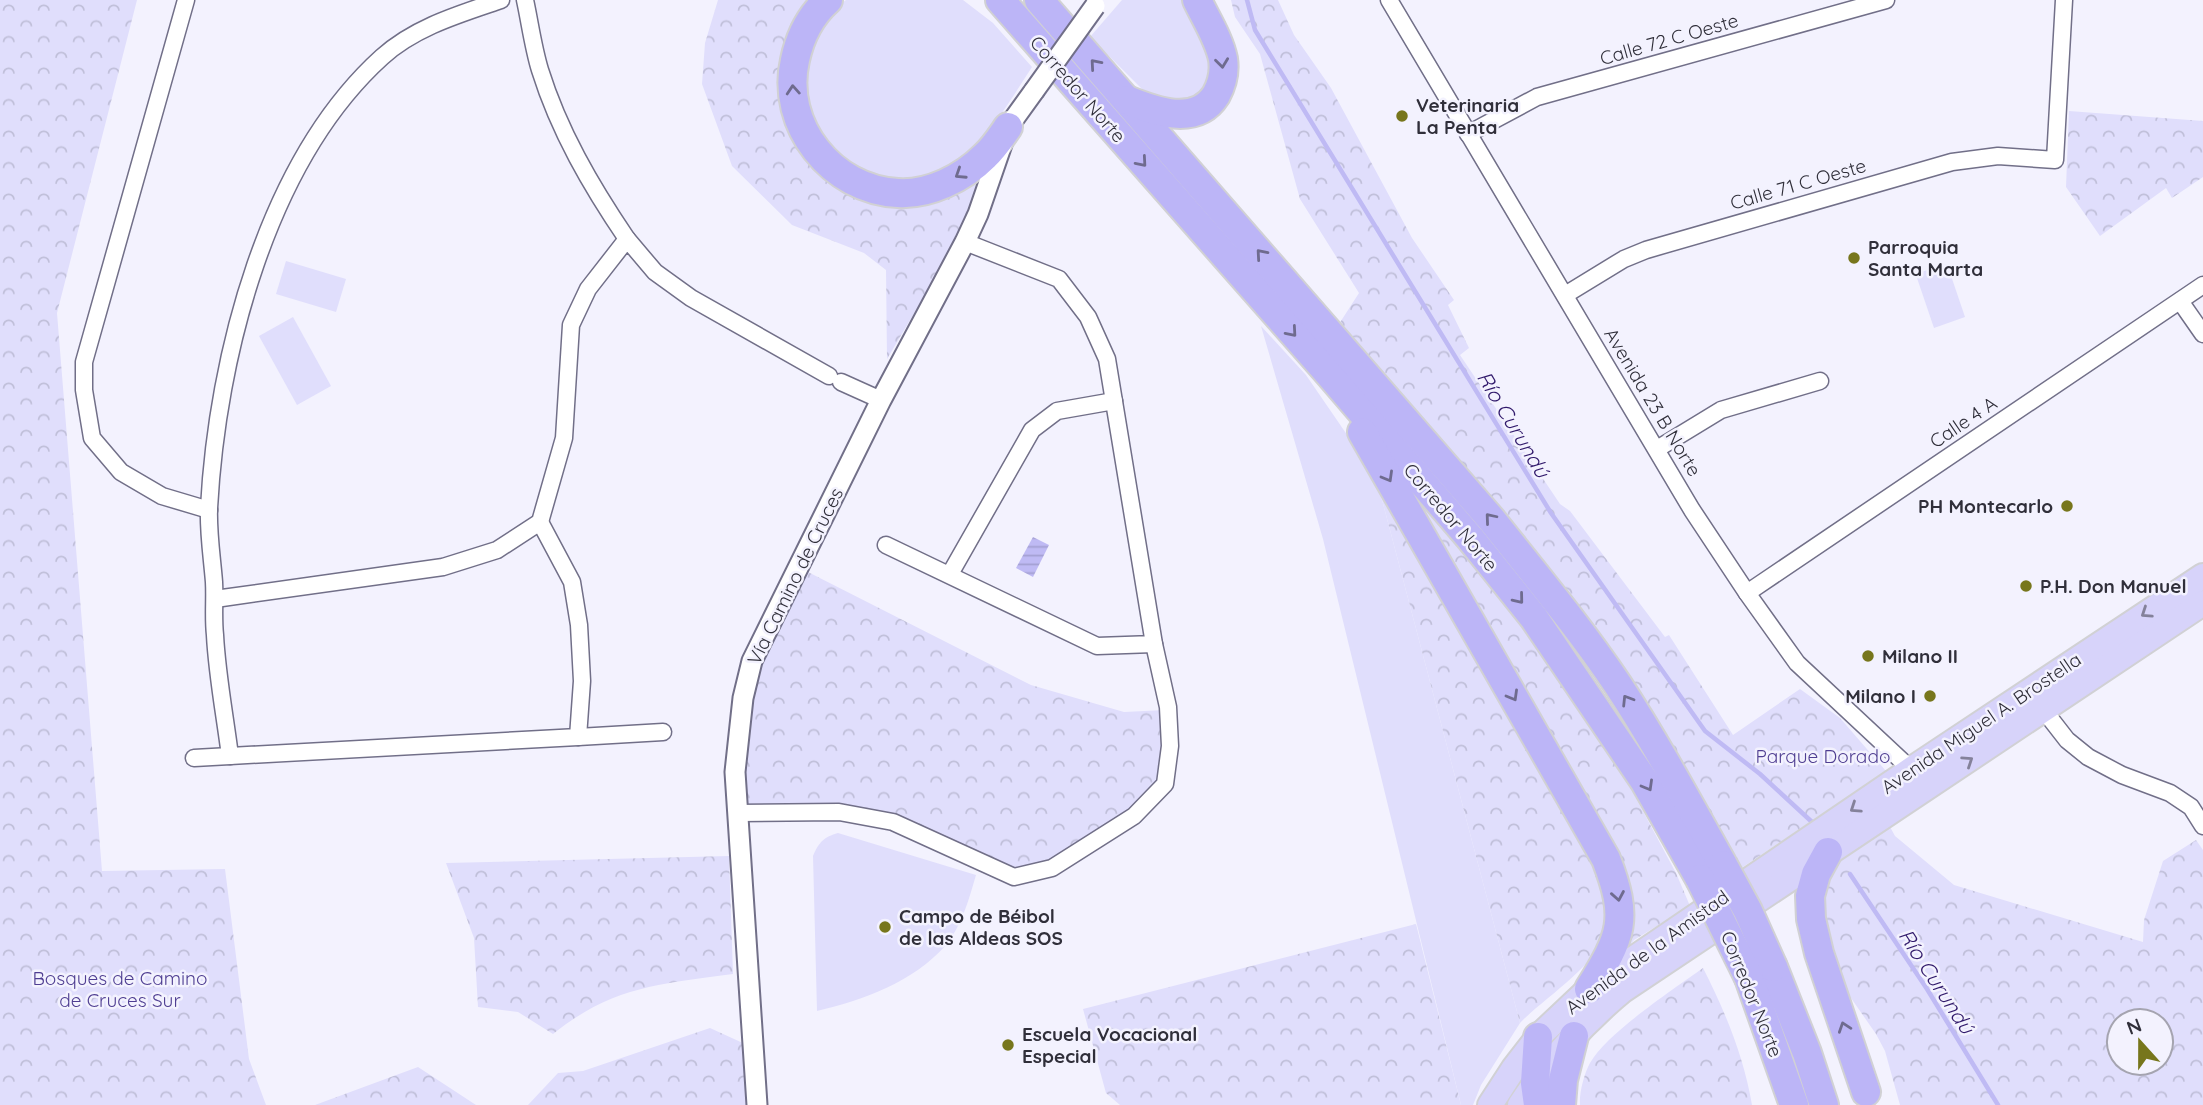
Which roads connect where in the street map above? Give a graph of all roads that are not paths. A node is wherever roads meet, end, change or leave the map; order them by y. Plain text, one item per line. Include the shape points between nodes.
1 (186, 0) edge
2 (501, 0) edge
3 (525, 0) edge
4 (828, 0) edge
5 (1039, 0) edge
6 (1196, 0) edge
7 (1389, 0) edge
8 (1886, 0) edge
9 (2064, 0) edge
10 (999, 1) edge
11 (1097, 3) edge
12 (1127, 100) junction
13 (1008, 127) junction
14 (1468, 134) junction
15 (627, 239) junction
16 (965, 242) junction
17 (2203, 285) edge
18 (1565, 295) junction
19 (2180, 300) junction
20 (2203, 334) edge
21 (1330, 375) junction
22 (1820, 381) dead end
23 (881, 400) junction
24 (1114, 401) junction
25 (1657, 449) junction
26 (209, 510) junction
27 (540, 522) junction
28 (886, 545) dead end
29 (950, 574) junction
30 (2203, 576) edge
31 (1747, 593) junction
32 (215, 599) junction
33 (2203, 603) edge
34 (1154, 644) junction
35 (2029, 690) junction
36 (2043, 710) junction
37 (663, 732) dead end
38 (578, 737) junction
39 (230, 756) junction
40 (194, 758) dead end
41 (1912, 769) junction
42 (1929, 788) junction
43 (738, 813) junction
44 (2203, 826) edge
45 (1828, 852) junction
46 (1711, 872) junction
47 (1774, 876) junction
48 (1761, 972) junction
49 (1589, 989) junction
50 (1574, 1036) junction
51 (1538, 1037) junction
52 (1780, 1062) junction
53 (1866, 1092) dead end
54 (1531, 1098) edge
55 (757, 1105) edge
56 (1490, 1105) edge
57 (1561, 1105) edge
58 (1780, 1105) edge
59 (1794, 1105) edge
60 (1824, 1105) edge

1 - 26 street via 84,362 84,390 92,438 121,472 162,496
2 - 26 street via 449,17 383,55 340,102 305,152 255,268 228,360
3 - 15 street via 539,68 564,132 596,194
13 -> 4 highway via 985,157 926,191 900,194 870,189 845,177 823,160 808,139 792,96 798,47 807,25
12 -> 5 highway, Corredor Norte
6 -> 12 highway via 1223,61 1224,74 1211,102 1198,110 1169,114
7 - 14 street, Avenida 23 B Norte
8 - 14 street, Calle 72 C Oeste via 1537,97
9 - 18 street, Calle 71 C Oeste via 2055,160 1998,156 1952,162 1646,250
10 -> 21 highway, Corredor Norte
11 - 13 street, Vía Camino de Cruces, bridge
46 -> 12 highway, Corredor Norte via 1669,768 1617,684 1555,600 1491,519
13 - 16 street, Vía Camino de Cruces
14 - 18 street, Avenida 23 B Norte
15 - 23 street via 655,272 691,298
15 - 27 street via 588,289 571,325 564,438
16 - 23 street, Vía Camino de Cruces
16 - 24 street via 1059,279 1088,317 1107,359
17 - 19 street, Calle 4 A
18 - 25 street, Avenida 23 B Norte
19 - 20 street
19 - 31 street, Calle 4 A
21 -> 46 highway, Corredor Norte via 1534,618
21 -> 49 highway via 1606,859 1620,899 1620,923 1615,944
22 - 25 street via 1721,410
23 - 43 street, Vía Camino de Cruces via 752,661 738,733
24 - 29 street via 1057,411 1032,430
24 - 34 street
25 - 31 street, Avenida 23 B Norte
26 - 32 street
27 - 32 street via 497,550 443,567
27 - 38 street via 572,582 582,681
28 - 29 street
29 - 34 street via 1097,646
30 -> 35 main road, Avenida Miguel A. Brostella
31 - 41 street, Avenida 23 B Norte via 1797,663
32 - 39 street via 214,634
33 - 36 main road, Avenida Miguel A. Brostella
34 - 43 street via 1168,707 1170,746 1165,784 1134,816 1052,869 1014,877 893,822 839,812
35 - 36 street
35 - 41 main road, Avenida Miguel A. Brostella
42 -> 36 main road, Avenida Miguel A. Brostella
36 - 44 street via 2088,757 2171,793 2191,807
37 - 38 street
38 - 39 street
39 - 40 street
41 - 42 street, Avenida 23 B Norte
41 -> 47 main road, Avenida Miguel A. Brostella
42 - 45 main road, Avenida Miguel A. Brostella
43 - 55 street, Vía Camino de Cruces
45 - 47 main road, Avenida Miguel A. Brostella
53 -> 45 highway via 1811,919 1810,896
46 - 48 highway, Corredor Norte, bridge via 1748,911
47 - 49 main road, Avenida de la Amistad
47 - 50 main road, Avenida de la Amistad via 1623,990
48 - 52 highway, Corredor Norte
48 - 60 highway, Corredor Norte via 1807,1053
49 - 51 main road, Avenida de la Amistad
50 - 54 main road, Avenida de la Amistad
50 - 57 highway
51 - 54 highway
51 - 56 main road, Avenida de la Amistad
52 - 58 highway
52 - 59 highway, Corredor Norte

